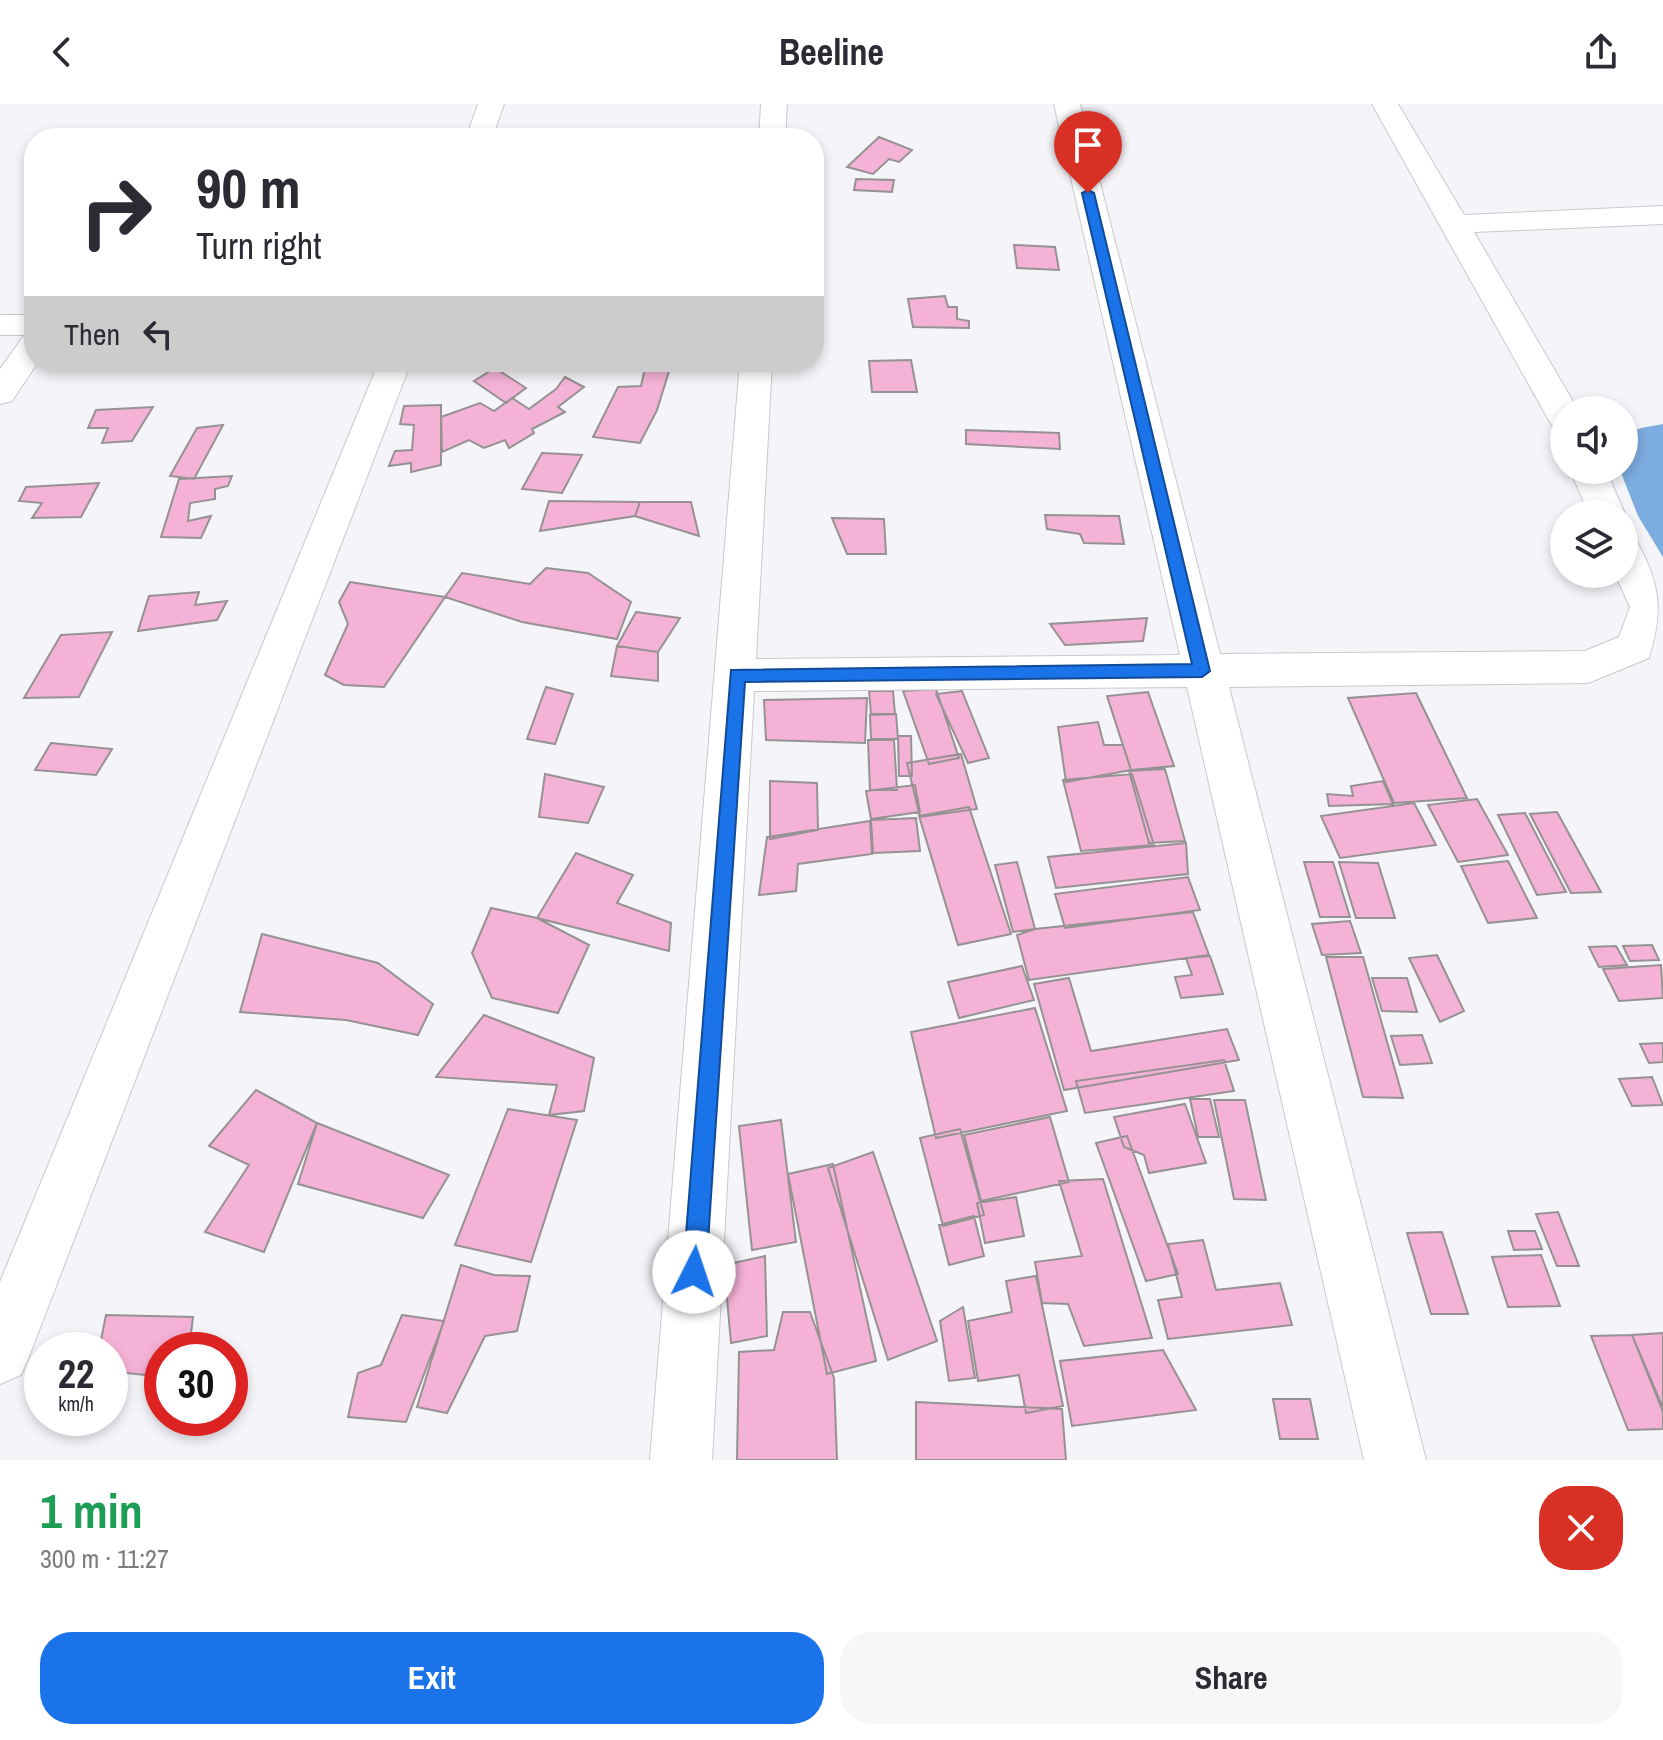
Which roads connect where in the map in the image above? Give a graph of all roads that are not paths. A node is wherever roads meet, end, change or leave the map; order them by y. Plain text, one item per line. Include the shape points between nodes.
1 (491, 104) edge
2 (774, 104) edge
3 (1067, 104) edge
4 (1385, 104) edge
5 (483, 128) edge
6 (773, 128) edge
7 (1663, 215) edge
8 (1455, 224) junction
9 (0, 325) edge
10 (24, 325) edge
11 (24, 358) edge
12 (391, 372) edge
13 (755, 372) edge
14 (0, 393) edge
15 (1552, 396) edge
16 (1638, 582) edge
17 (1202, 671) junction
18 (737, 675) junction
19 (0, 1354) edge
20 (681, 1460) edge
21 (1395, 1460) edge

1 - 5 street
2 - 6 street
3 - 17 street
4 - 8 street
7 - 8 street
8 - 15 street
9 - 10 street
11 - 14 street
12 - 19 street
13 - 18 street
16 - 17 street via 1650,607 1635,647 1588,667
17 - 18 street
17 - 21 street
18 - 20 street

